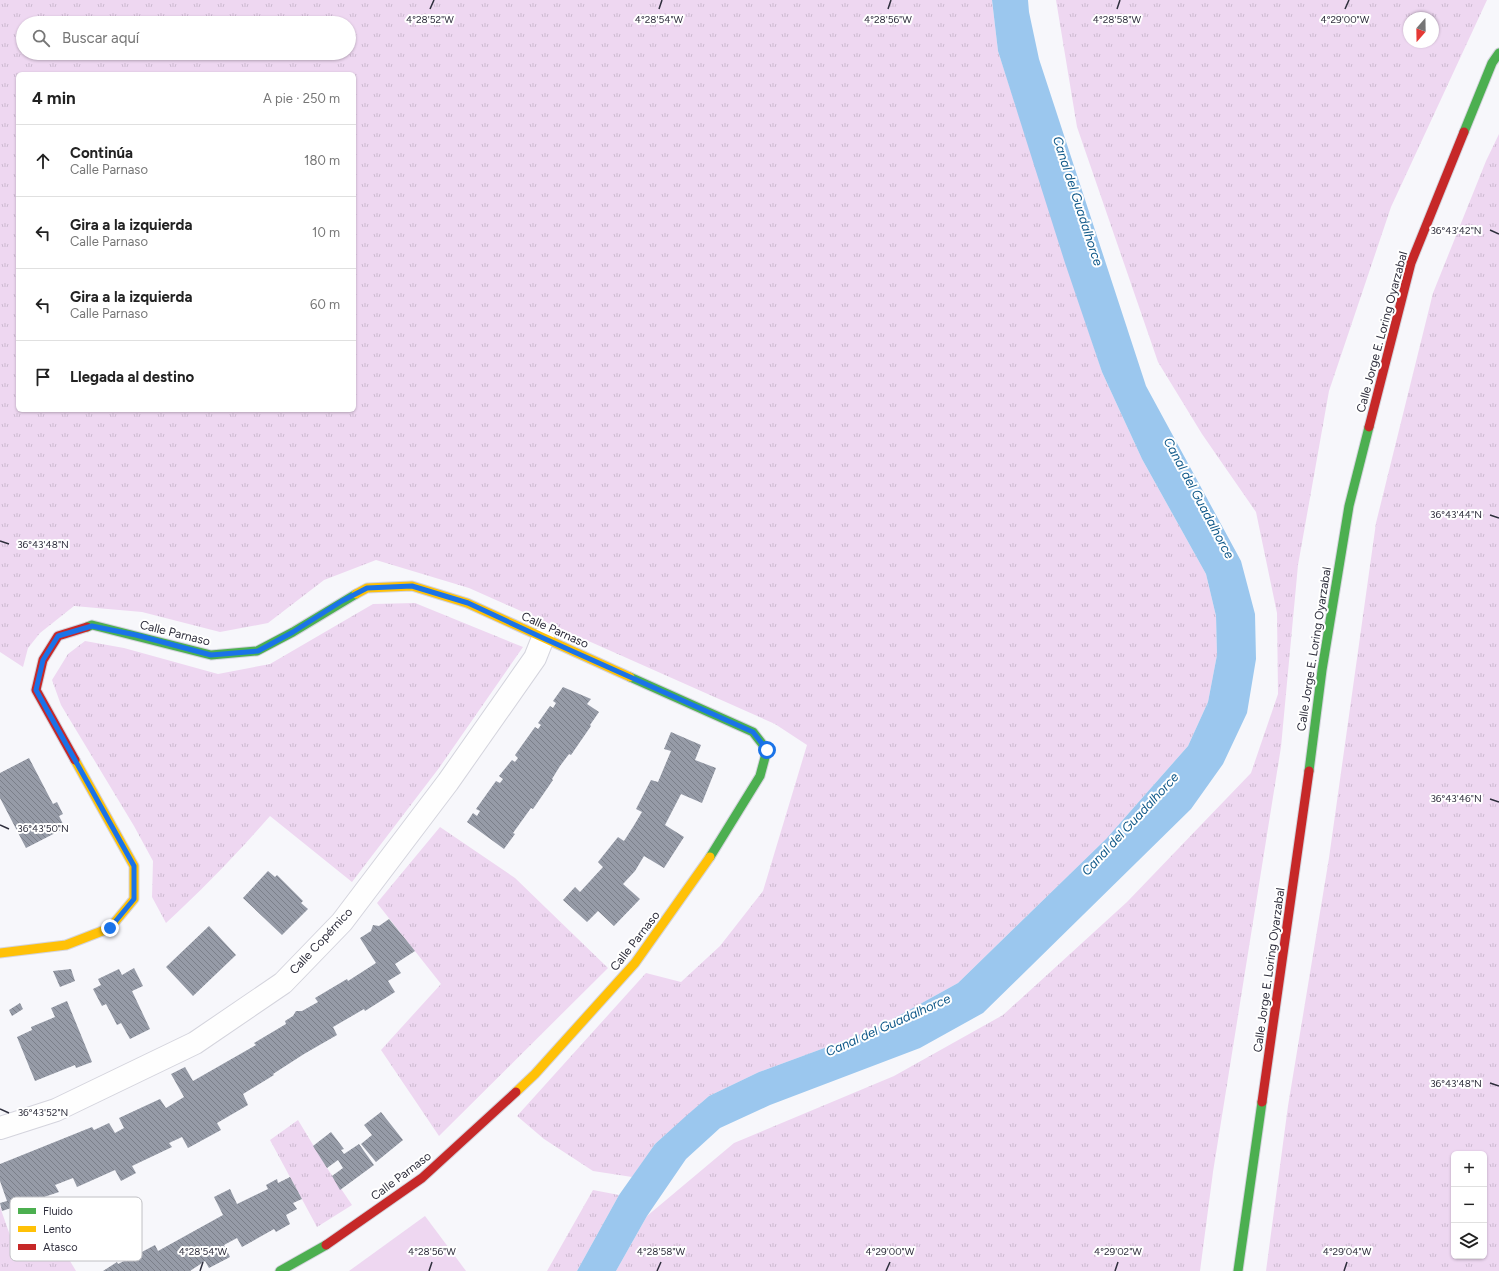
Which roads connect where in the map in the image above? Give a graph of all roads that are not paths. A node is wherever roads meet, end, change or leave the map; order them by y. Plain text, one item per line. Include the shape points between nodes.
1 (1499, 52) edge
2 (543, 638) junction
3 (0, 954) edge
4 (0, 1128) edge
5 (280, 1271) edge
6 (1238, 1271) edge

1 - 6 street, Calle Jorge E. Loring Oyarzabal via 1492,63 1411,263 1349,506 1322,670
2 - 3 street, Calle Parnaso via 468,603 412,586 367,588 258,651 211,655 92,626 58,636 43,660 36,690 134,866 134,899 110,928 66,944
2 - 4 street, Calle Copérnico via 535,658 448,782 342,922 283,983 195,1043 56,1110
2 - 5 street, Calle Parnaso via 753,732 767,750 760,776 705,866 635,963 535,1074 422,1178 327,1245

